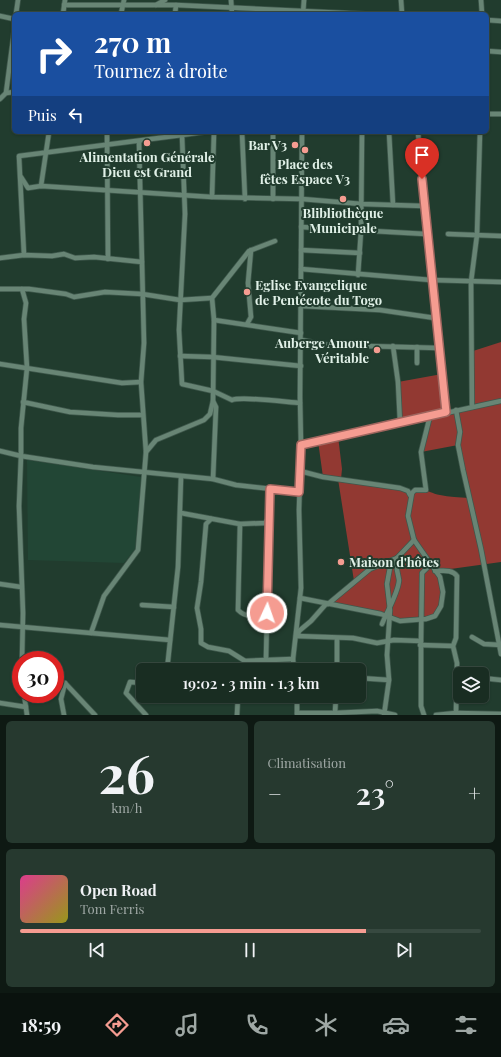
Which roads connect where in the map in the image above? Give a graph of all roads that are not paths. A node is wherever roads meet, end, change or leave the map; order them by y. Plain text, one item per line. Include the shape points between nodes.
1 (18, 0) edge
2 (164, 0) edge
3 (231, 0) edge
4 (304, 0) edge
5 (401, 0) edge
6 (481, 0) edge
7 (64, 2) edge
8 (123, 3) edge
9 (156, 5) junction
10 (176, 5) junction
11 (232, 8) junction
12 (16, 12) edge
13 (63, 12) edge
14 (175, 12) edge
15 (232, 12) edge
16 (289, 12) edge
17 (303, 12) edge
18 (402, 12) edge
19 (482, 12) edge
20 (0, 16) edge
21 (12, 19) edge
22 (489, 20) edge
23 (501, 21) edge
24 (489, 51) edge
25 (501, 52) edge
26 (12, 53) edge
27 (12, 92) edge
28 (6, 93) junction
29 (0, 99) edge
30 (489, 114) edge
31 (501, 114) edge
32 (49, 134) edge
33 (106, 134) edge
34 (189, 134) edge
35 (214, 134) edge
36 (242, 134) edge
37 (273, 134) edge
38 (302, 134) edge
39 (362, 134) edge
40 (389, 134) edge
41 (418, 134) edge
42 (480, 134) edge
43 (182, 135) junction
44 (139, 142) junction
45 (106, 145) junction
46 (47, 152) junction
47 (21, 177) junction
48 (41, 186) junction
49 (107, 191) junction
50 (140, 192) junction
51 (183, 195) junction
52 (212, 197) junction
53 (245, 199) junction
54 (273, 199) junction
55 (302, 199) junction
56 (362, 204) junction
57 (393, 205) junction
58 (424, 206) junction
59 (301, 227) junction
60 (361, 231) junction
61 (426, 234) junction
62 (448, 234) dead end
63 (477, 235) junction
64 (501, 236) edge
65 (276, 241) dead end
66 (251, 250) junction
67 (301, 250) junction
68 (360, 253) junction
69 (24, 255) junction
70 (0, 258) edge
71 (108, 259) junction
72 (142, 262) junction
73 (301, 269) junction
74 (358, 275) junction
75 (431, 280) junction
76 (471, 282) junction
77 (501, 282) edge
78 (0, 289) edge
79 (22, 289) junction
80 (142, 294) junction
81 (212, 298) junction
82 (180, 300) junction
83 (301, 306) junction
84 (435, 318) junction
85 (214, 320) junction
86 (247, 324) junction
87 (301, 333) junction
88 (301, 340) junction
89 (393, 346) junction
90 (417, 347) junction
91 (439, 348) junction
92 (180, 356) junction
93 (212, 357) junction
94 (417, 363) dead end
95 (0, 364) edge
96 (301, 366) junction
97 (27, 368) junction
98 (141, 382) junction
99 (213, 391) junction
100 (213, 401) junction
101 (501, 401) edge
102 (23, 402) junction
103 (300, 403) junction
104 (472, 407) junction
105 (456, 410) junction
106 (446, 412) junction
107 (143, 414) junction
108 (430, 416) junction
109 (400, 422) junction
110 (301, 445) junction
111 (0, 451) edge
112 (146, 452) junction
113 (21, 456) junction
114 (300, 471) junction
115 (143, 473) junction
116 (181, 477) junction
117 (213, 480) junction
118 (270, 489) junction
119 (299, 492) junction
120 (410, 495) junction
121 (181, 513) junction
122 (270, 517) junction
123 (211, 520) junction
124 (240, 524) junction
125 (414, 540) junction
126 (397, 558) junction
127 (391, 562) junction
128 (431, 564) junction
129 (435, 571) junction
130 (0, 584) edge
131 (21, 586) junction
132 (300, 598) junction
133 (327, 604) junction
134 (142, 605) dead end
135 (389, 606) junction
136 (174, 607) junction
137 (267, 613) junction
138 (386, 617) junction
139 (422, 618) junction
140 (382, 624) dead end
141 (0, 625) edge
142 (23, 626) junction
143 (91, 633) junction
144 (297, 636) junction
145 (472, 637) dead end
146 (337, 638) junction
147 (170, 640) junction
148 (388, 642) junction
149 (421, 643) junction
150 (500, 645) edge
151 (453, 646) junction
152 (22, 651) edge
153 (501, 654) edge
154 (266, 659) junction
155 (293, 659) junction
156 (245, 661) joint
157 (168, 663) edge
158 (293, 663) edge
159 (337, 663) edge
160 (458, 667) edge
161 (366, 678) edge
162 (489, 679) edge
163 (389, 680) junction
164 (501, 680) edge
165 (136, 682) edge
166 (65, 683) joint
167 (0, 703) edge
168 (25, 703) edge
169 (238, 703) edge
170 (297, 703) edge
171 (336, 703) edge
172 (457, 703) edge
173 (26, 707) junction
174 (335, 713) junction
175 (384, 713) edge
176 (456, 713) junction
177 (297, 714) edge
178 (501, 714) edge
179 (27, 715) edge
180 (64, 715) edge
181 (95, 715) edge
182 (146, 715) edge
183 (237, 715) edge
184 (395, 715) edge
185 (424, 715) edge
186 (436, 715) edge

1 - 12 street
2 - 9 street
3 - 11 street
4 - 17 street
5 - 18 street
6 - 19 street
7 - 8 street
7 - 13 street
8 - 9 street
9 - 10 street
10 - 11 street
10 - 14 street
11 - 15 street
11 - 16 street
20 - 21 street
22 - 23 street
24 - 25 street
26 - 28 street
27 - 28 street
28 - 29 street
30 - 31 street
32 - 46 street
33 - 45 street
34 - 43 street
35 - 52 street
36 - 53 street
37 - 54 street
38 - 55 street
39 - 56 street
40 - 57 street
41 - 58 street
42 - 63 street
43 - 44 street
43 - 51 street
44 - 45 street
44 - 50 street
45 - 46 street
45 - 49 street
46 - 47 street via 19,156
46 - 48 street
47 - 48 street via 28,188
47 - 69 street
48 - 49 street
49 - 50 street
49 - 71 street
50 - 51 street
50 - 72 street
51 - 52 street
51 - 82 street via 185,214
52 - 53 street
53 - 54 street
54 - 55 street
55 - 56 street
55 - 59 street
56 - 57 street
56 - 60 street
57 - 58 street
58 - 61 street
59 - 60 street
59 - 67 street
60 - 61 street
60 - 68 street
61 - 75 street
62 - 63 street
63 - 64 street
63 - 76 street
65 - 66 street
66 - 81 street
66 - 86 street via 248,283 251,317
67 - 68 street
67 - 73 street
68 - 74 street
69 - 70 street
69 - 71 street via 64,254 75,258
71 - 72 street
72 - 80 street
73 - 74 street
73 - 83 street
74 - 75 street
75 - 76 street
75 - 84 street
76 - 77 street
76 - 104 street
78 - 79 street
79 - 80 street via 57,292 74,297 105,292
79 - 97 street via 26,303 24,327
80 - 82 street
80 - 98 street via 144,343
81 - 82 street
81 - 85 street
82 - 92 street
83 - 84 street via 380,310
83 - 87 street
84 - 91 street
85 - 86 street
85 - 93 street
86 - 87 street
87 - 88 street
88 - 89 street via 328,344
88 - 96 street
89 - 90 street
89 - 109 street
90 - 91 street
90 - 94 street
91 - 106 street
92 - 93 street
92 - 99 street via 182,384
93 - 96 street
93 - 99 street
95 - 97 street
96 - 103 street
97 - 98 street via 122,383
97 - 102 street
98 - 107 street
99 - 100 street
99 - 103 street via 232,400 240,397
100 - 112 street via 210,414 204,420 156,440
100 - 117 street via 216,407
101 - 104 street
102 - 107 street via 70,412
102 - 113 street
103 - 110 street
104 - 105 street
105 - 106 street
105 - 150 street via 460,432 458,444
106 - 108 street
107 - 112 street
108 - 109 street
108 - 120 street via 421,452 426,490 415,490
109 - 110 street
110 - 114 street
111 - 113 street
112 - 115 street
113 - 115 street
113 - 131 street
114 - 119 street
114 - 120 street via 323,477 400,488 408,491
115 - 116 street
115 - 143 street via 138,550 104,596
116 - 117 street
116 - 121 street
117 - 118 street
118 - 119 street
118 - 122 street
119 - 132 street
120 - 125 street via 408,516
121 - 123 street
121 - 136 street
122 - 124 street via 265,522
122 - 137 street
123 - 124 street
123 - 156 street via 206,524 197,608 201,643 229,651
124 - 137 street via 238,610 249,616
125 - 126 street
125 - 128 street
126 - 127 street
126 - 135 street via 399,580 395,598
127 - 133 street via 370,569
127 - 135 street via 387,584
128 - 129 street
128 - 139 street via 422,573
129 - 139 street via 442,583 441,606 435,616
129 - 151 street via 450,571 457,576 456,638
130 - 131 street
131 - 142 street
132 - 133 street
132 - 144 street
133 - 138 street
133 - 144 street
134 - 136 street
135 - 138 street
136 - 147 street
137 - 154 street
138 - 139 street via 400,621
138 - 140 street
138 - 148 street
139 - 149 street
141 - 142 street
142 - 143 street
142 - 152 street
143 - 147 street
144 - 146 street
144 - 155 street
145 - 150 street via 484,644
146 - 148 street
146 - 159 street
147 - 157 street
148 - 149 street via 394,640
148 - 163 street
149 - 151 street
149 - 185 street via 421,706
150 - 153 street
151 - 160 street
154 - 155 street
154 - 156 street
155 - 158 street
161 - 163 street
162 - 164 street
163 - 175 street
165 - 182 street via 130,682 126,693
166 - 180 street via 61,699
166 - 181 street
167 - 173 street
168 - 173 street
169 - 183 street
170 - 177 street
171 - 174 street
172 - 176 street
173 - 179 street
174 - 175 street
174 - 177 street
175 - 184 street
176 - 178 street
176 - 186 street

